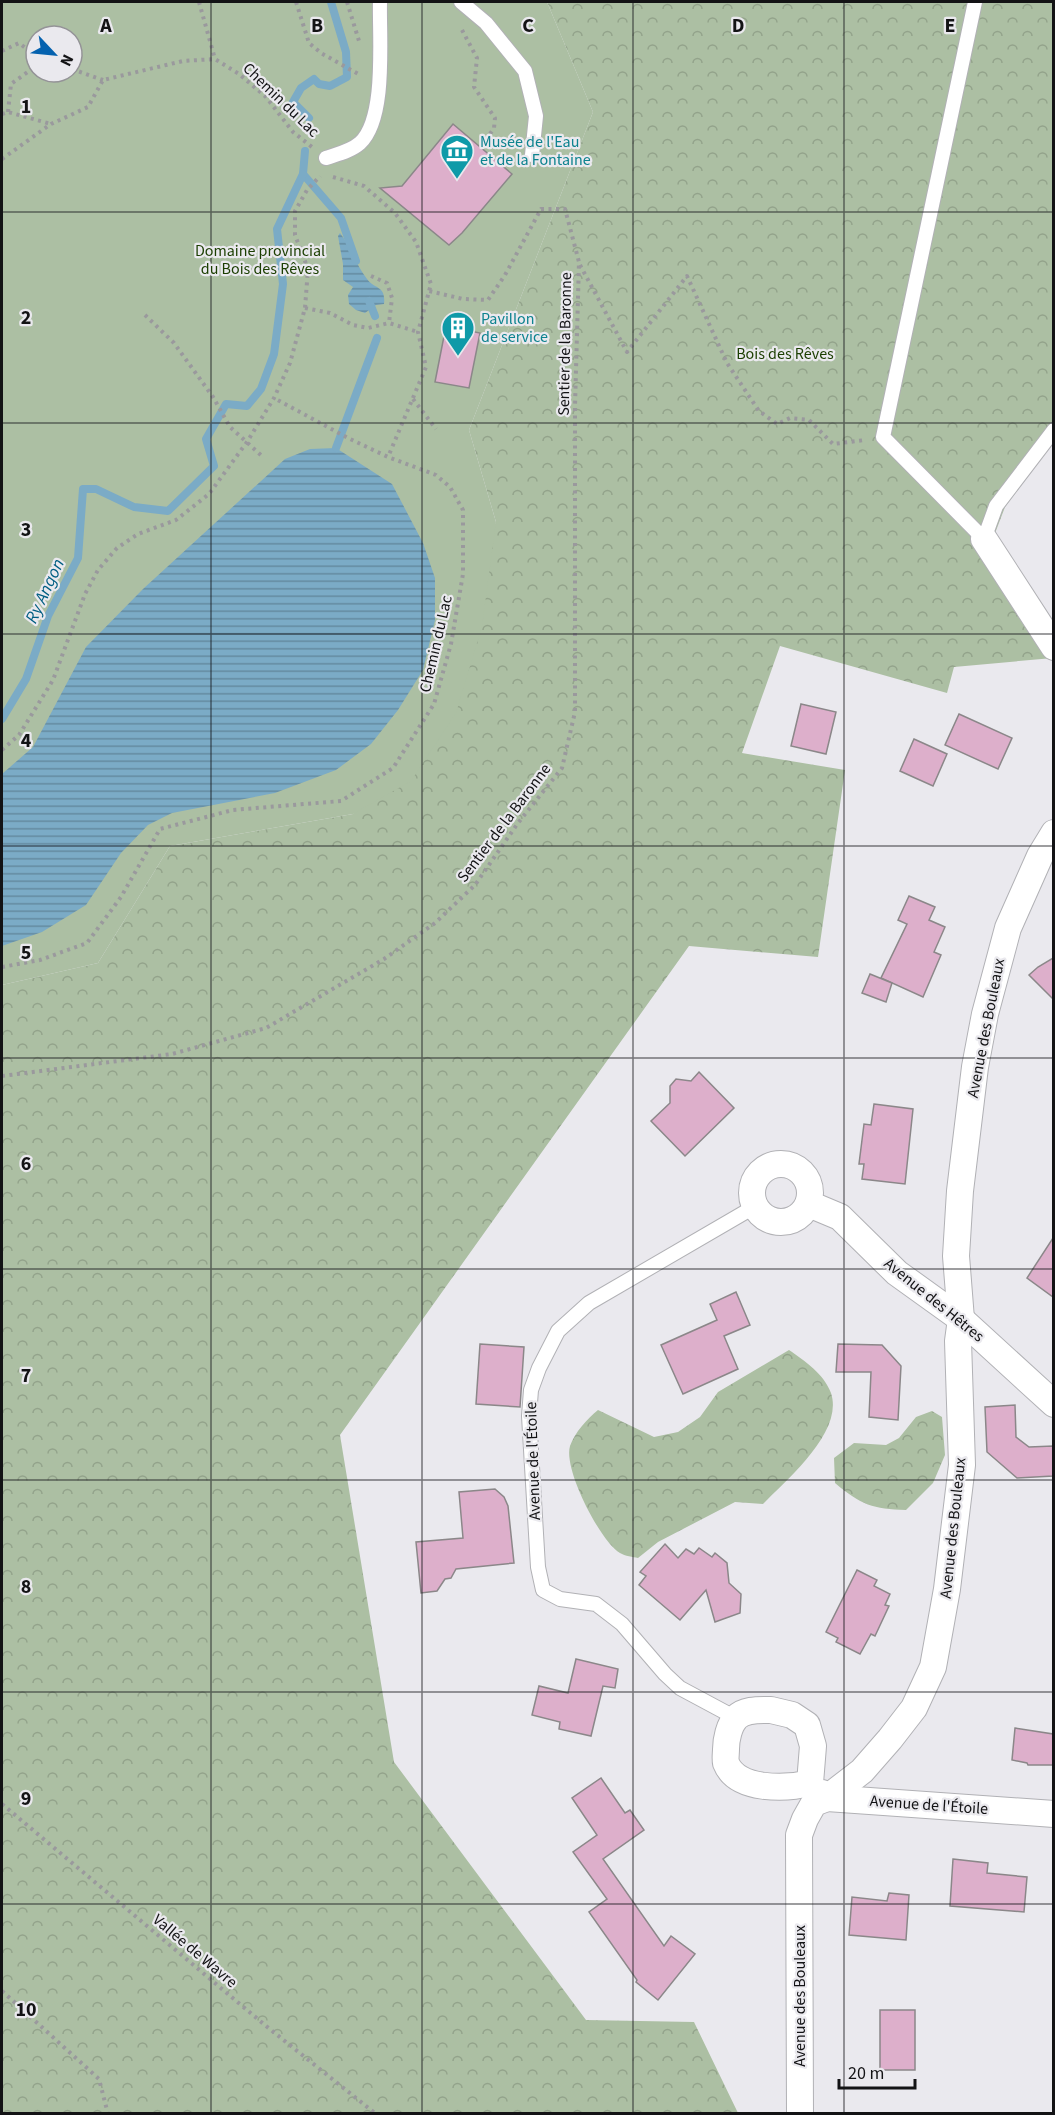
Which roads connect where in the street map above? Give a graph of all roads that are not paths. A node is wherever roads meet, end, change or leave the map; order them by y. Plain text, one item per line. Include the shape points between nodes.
1 (380, 2) edge
2 (461, 2) edge
3 (975, 2) edge
4 (532, 154) dead end
5 (326, 158) road end
6 (1053, 430) edge
7 (984, 539) junction
8 (1053, 647) edge
9 (1053, 833) edge
10 (809, 1204) junction
11 (754, 1207) junction
12 (961, 1319) junction
13 (1053, 1404) edge
14 (736, 1718) junction
15 (819, 1790) junction
16 (1053, 1814) edge
17 (800, 2114) edge

1 - 5 lane via 379,87 373,126 360,143
2 - 4 lane via 486,23 525,71 536,116
3 - 7 lane via 883,437
6 - 7 lane via 996,506
7 - 8 street
9 - 12 street, Avenue des Bouleaux via 1008,928 985,1014 960,1191 956,1256
10 - 11 street via 799,1218 783,1223 766,1219
10 - 11 street via 810,1184 798,1168 780,1162 761,1170 751,1187
10 - 12 street, Avenue des Hêtres via 840,1218 897,1273
11 - 14 lane, Avenue de l'Étoile via 589,1303 558,1331 531,1390 529,1416 538,1567 543,1590 560,1599 596,1604 622,1624 680,1688
12 - 13 street, Avenue des Hêtres
12 - 15 street, Avenue des Bouleaux via 958,1341 962,1465 933,1667 914,1708 862,1771
14 - 15 street via 750,1711 771,1710 792,1715 807,1725
14 - 15 street, Avenue de l'Étoile via 726,1740 726,1762 740,1779 760,1786
15 - 16 street, Avenue de l'Étoile
15 - 17 street, Avenue des Bouleaux via 799,1835

